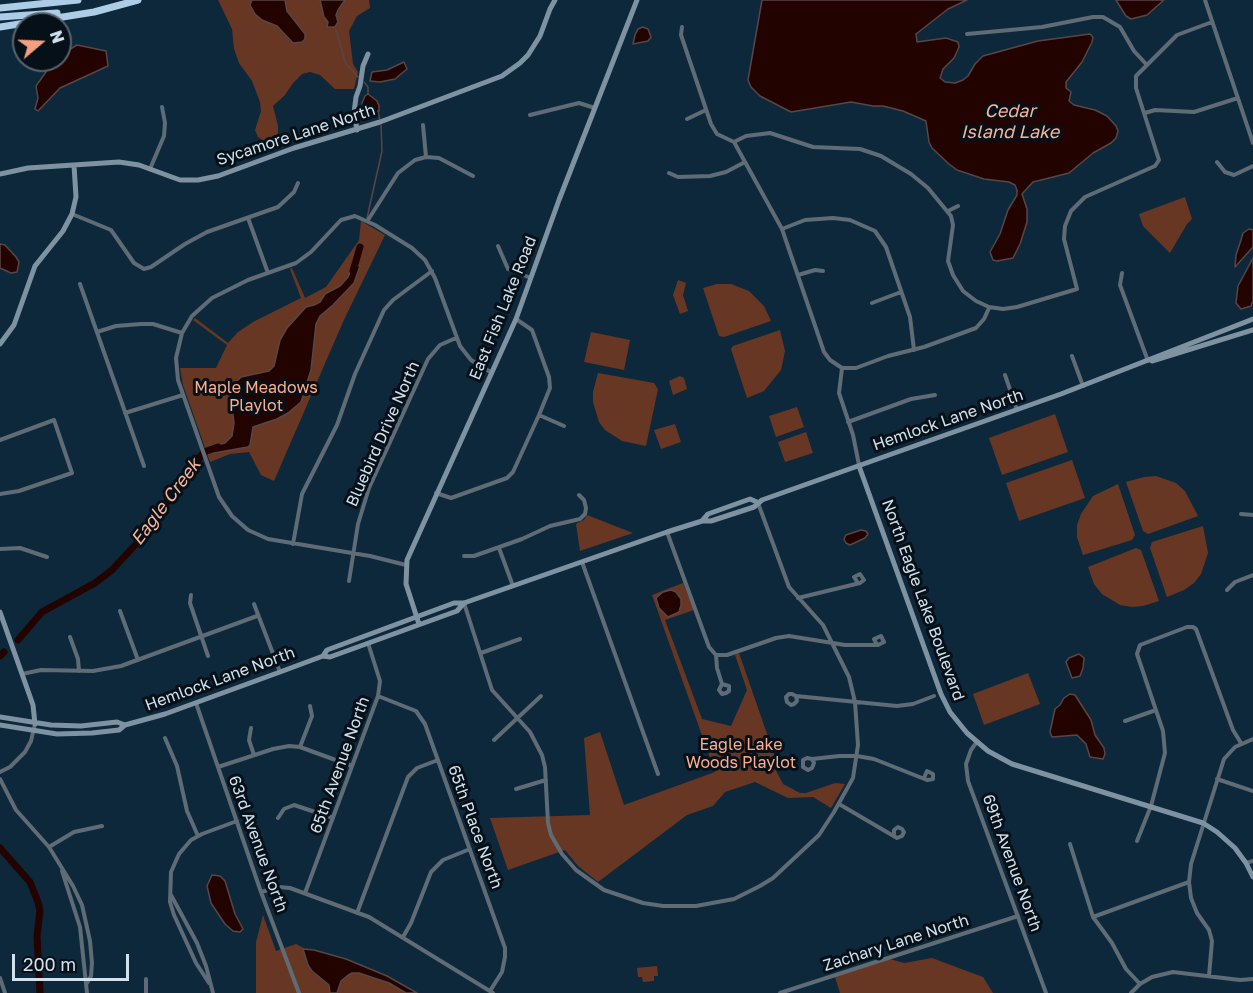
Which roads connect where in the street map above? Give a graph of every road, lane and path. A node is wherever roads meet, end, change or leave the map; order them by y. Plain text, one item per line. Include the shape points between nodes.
1 (78, 0) edge
2 (138, 0) edge
3 (555, 0) edge
4 (637, 0) edge
5 (1205, 0) edge
6 (0, 8) edge
7 (0, 17) edge
8 (1212, 22) junction
9 (0, 27) edge
10 (682, 27) dead end
11 (967, 34) dead end
12 (368, 54) dead end
13 (1146, 64) junction
14 (1238, 98) junction
15 (162, 107) dead end
16 (595, 108) junction
17 (706, 110) junction
18 (1145, 114) junction
19 (530, 115) dead end
20 (687, 119) dead end
21 (423, 125) dead end
22 (357, 130) junction
23 (735, 142) junction
24 (1253, 143) edge
25 (426, 157) junction
26 (745, 162) junction
27 (1217, 162) dead end
28 (74, 165) junction
29 (1253, 165) edge
30 (150, 170) junction
31 (669, 173) dead end
32 (0, 174) edge
33 (473, 176) dead end
34 (298, 183) dead end
35 (958, 206) dead end
36 (948, 211) junction
37 (72, 214) junction
38 (248, 218) junction
39 (368, 220) junction
40 (782, 229) junction
41 (498, 246) dead end
42 (823, 271) dead end
43 (432, 272) junction
44 (268, 273) junction
45 (1122, 273) dead end
46 (798, 275) junction
47 (531, 278) junction
48 (80, 284) dead end
49 (902, 292) junction
50 (872, 303) dead end
51 (989, 307) junction
52 (516, 319) junction
53 (1253, 320) edge
54 (1253, 330) edge
55 (97, 332) junction
56 (182, 333) junction
57 (456, 338) junction
58 (0, 344) edge
59 (914, 350) junction
60 (1072, 356) dead end
61 (1148, 362) junction
62 (842, 368) junction
63 (492, 373) junction
64 (1005, 375) dead end
65 (1083, 386) junction
66 (183, 395) junction
67 (935, 395) dead end
68 (1017, 410) junction
69 (125, 413) junction
70 (539, 414) junction
71 (848, 422) junction
72 (564, 426) dead end
73 (0, 440) edge
74 (144, 466) dead end
75 (860, 466) junction
76 (436, 493) junction
77 (0, 494) edge
78 (579, 495) dead end
79 (758, 502) junction
80 (1241, 514) dead end
81 (1253, 515) edge
82 (668, 532) junction
83 (293, 544) junction
84 (499, 548) junction
85 (0, 549) edge
86 (353, 553) junction
87 (464, 556) dead end
88 (47, 557) dead end
89 (582, 562) junction
90 (406, 566) junction
91 (1252, 577) edge
92 (349, 581) dead end
93 (858, 583) dead end
94 (513, 586) junction
95 (1227, 590) dead end
96 (191, 595) dead end
97 (798, 598) junction
98 (464, 603) junction
99 (254, 604) dead end
100 (120, 611) dead end
101 (0, 613) edge
102 (257, 616) junction
103 (417, 617) junction
104 (419, 624) junction
105 (201, 636) junction
106 (70, 637) dead end
107 (519, 639) dead end
108 (832, 642) junction
109 (368, 643) junction
110 (876, 645) dead end
111 (481, 652) junction
112 (716, 655) junction
113 (208, 656) dead end
114 (323, 656) junction
115 (138, 660) junction
116 (79, 671) junction
117 (280, 672) junction
118 (21, 674) junction
119 (722, 684) dead end
120 (378, 696) junction
121 (541, 696) dead end
122 (796, 696) dead end
123 (934, 696) dead end
124 (855, 702) junction
125 (196, 703) junction
126 (310, 706) dead end
127 (1156, 711) junction
128 (0, 717) edge
129 (517, 718) junction
130 (1125, 721) dead end
131 (35, 723) junction
132 (0, 725) edge
133 (124, 725) junction
134 (251, 728) dead end
135 (34, 732) junction
136 (165, 738) dead end
137 (1253, 739) edge
138 (494, 740) dead end
139 (976, 743) junction
140 (1241, 743) junction
141 (300, 747) junction
142 (254, 755) junction
143 (857, 756) junction
144 (812, 759) dead end
145 (438, 760) junction
146 (352, 766) junction
147 (218, 767) junction
148 (0, 772) edge
149 (658, 774) dead end
150 (924, 778) dead end
151 (0, 779) edge
152 (1217, 779) junction
153 (546, 780) junction
154 (516, 789) dead end
155 (1253, 790) edge
156 (839, 804) junction
157 (1151, 806) junction
158 (278, 818) dead end
159 (333, 818) junction
160 (237, 821) junction
161 (1203, 823) junction
162 (102, 826) dead end
163 (894, 834) dead end
164 (198, 836) junction
165 (1137, 841) dead end
166 (1070, 844) dead end
167 (48, 847) junction
168 (470, 849) junction
169 (1253, 861) edge
170 (1246, 863) junction
171 (61, 868) junction
172 (1253, 877) edge
173 (1189, 882) junction
174 (170, 892) junction
175 (261, 892) junction
176 (305, 893) junction
177 (357, 913) junction
178 (1018, 916) junction
179 (1093, 917) junction
180 (403, 937) junction
181 (1209, 976) junction
182 (0, 978) edge
183 (146, 979) dead end
184 (1253, 979) edge
185 (87, 983) junction
186 (210, 983) junction
187 (1140, 984) junction
188 (491, 992) edge
189 (5, 993) edge
190 (87, 993) edge
191 (146, 993) edge
192 (213, 993) edge
193 (299, 993) edge
194 (780, 993) edge
195 (1046, 993) edge
196 (1131, 993) edge

1 - 6 highway
2 - 7 highway via 66,12
2 - 9 highway via 94,12
3 - 22 street, Sycamore Lane North via 534,46 512,70
4 - 16 street, East Fish Lake Road
5 - 8 street
8 - 13 street via 1177,34
8 - 14 street
10 - 17 street via 681,35
11 - 13 street via 1103,17 1120,27
12 - 22 street via 356,97
13 - 18 street via 1135,81
14 - 18 street via 1194,112
14 - 24 street
15 - 30 street via 164,136
16 - 19 street via 579,103
16 - 47 street, East Fish Lake Road
17 - 20 street
17 - 23 street via 715,131
18 - 51 street via 1159,160 1155,166 1085,196 1071,211 1065,226 1064,239 1077,289 1009,309
21 - 25 street
22 - 30 street, Sycamore Lane North via 204,179 175,179
23 - 26 street
23 - 36 street via 746,135 770,133 813,147 870,151 917,178
25 - 33 street via 446,160
25 - 39 street via 402,168
26 - 31 street via 710,176 678,177
26 - 40 street
27 - 29 street via 1225,172 1234,175
28 - 30 street, Sycamore Lane North via 119,162
28 - 32 street, Sycamore Lane North
28 - 37 street via 76,197
34 - 38 street via 285,202
35 - 36 street
36 - 51 street via 953,225 947,253 950,268 963,291
37 - 38 street via 111,230 134,263 144,268 196,237
37 - 58 street via 38,261 14,326
38 - 44 street
39 - 43 street via 419,254
39 - 44 street via 345,218 301,260
40 - 46 street
40 - 49 street via 805,220 833,218 869,227 883,240
41 - 47 street via 508,269
42 - 46 street
43 - 57 street
43 - 83 street via 384,310 337,425 302,494
44 - 56 street via 212,298 192,316
45 - 61 street via 1120,285
46 - 62 street via 824,352
47 - 52 street, East Fish Lake Road
48 - 55 street
49 - 50 street
49 - 59 street
51 - 59 street via 976,328
52 - 63 street, East Fish Lake Road
52 - 70 street via 532,330 549,376 550,388
53 - 61 street, Hemlock Lane North
54 - 61 street, Hemlock Lane North
55 - 56 street via 116,326 153,324
55 - 69 street
56 - 66 street via 176,358
57 - 63 street via 471,360
57 - 86 street, Bluebird Drive North via 440,345 428,359 365,497
59 - 62 street via 856,368
60 - 65 street
61 - 65 street, Hemlock Lane North
62 - 71 street via 839,393
63 - 76 street, East Fish Lake Road
64 - 68 street
65 - 68 street, Hemlock Lane North
66 - 69 street
66 - 83 street via 225,508 257,535
67 - 71 street via 911,399
68 - 75 street, Hemlock Lane North
69 - 74 street
70 - 72 street
70 - 76 street via 507,478 451,498
71 - 75 street
73 - 77 street via 54,420 72,473
75 - 79 street, Hemlock Lane North
75 - 139 street, North Eagle Lake Boulevard via 944,700
76 - 90 street, East Fish Lake Road
78 - 84 street via 586,508 580,519 550,526
79 - 82 street, Hemlock Lane North via 750,499
79 - 97 street via 786,581
80 - 81 street
82 - 89 street, Hemlock Lane North
82 - 112 street via 709,646
83 - 86 street
84 - 87 street
84 - 94 street
85 - 88 street via 20,548
86 - 90 street
86 - 92 street, Bluebird Drive North
89 - 94 street, Hemlock Lane North
89 - 149 street
90 - 103 street, East Fish Lake Road via 406,584
91 - 95 street via 1235,582
93 - 97 street
94 - 98 street, Hemlock Lane North
96 - 105 street
97 - 108 street via 818,618
98 - 103 street, Hemlock Lane North
98 - 104 street, Hemlock Lane North via 457,611
98 - 111 street
99 - 102 street
100 - 115 street
101 - 118 street
102 - 105 street
102 - 117 street
103 - 104 street, East Fish Lake Road
103 - 114 street, Hemlock Lane North via 327,650
104 - 109 street, Hemlock Lane North
105 - 113 street
105 - 115 street
106 - 116 street
107 - 111 street
108 - 110 street
108 - 112 street via 782,636 728,655
108 - 124 street via 849,677
109 - 114 street, Hemlock Lane North
109 - 120 street, 65th Avenue North via 380,681
111 - 129 street via 492,690
112 - 119 street
114 - 117 street, Hemlock Lane North
115 - 116 street
116 - 118 street via 40,670
117 - 125 street, Hemlock Lane North
118 - 131 street
120 - 145 street, 65th Place North via 420,714
120 - 146 street, 65th Avenue North
121 - 129 street
122 - 124 street
123 - 124 street via 903,706
124 - 143 street
125 - 133 street, Hemlock Lane North
125 - 147 street, 63rd Avenue North
126 - 141 street via 312,716
127 - 130 street
127 - 140 street via 1137,654 1140,645 1193,627
127 - 157 street via 1165,753
128 - 131 street, Hemlock Lane North
129 - 138 street
129 - 153 street via 537,743
131 - 133 street, Hemlock Lane North
131 - 135 street
132 - 135 street, Hemlock Lane North
133 - 135 street, Hemlock Lane North via 119,730 92,733
134 - 142 street via 249,740
135 - 148 street via 21,757
136 - 164 street
137 - 140 street
139 - 157 street, North Eagle Lake Boulevard via 1012,764
139 - 178 street, 69th Avenue North via 968,756 966,772
140 - 152 street via 1224,759
141 - 142 street via 281,747
141 - 146 street
142 - 147 street
143 - 144 street
143 - 150 street
143 - 156 street via 853,778
145 - 168 street, 65th Place North
145 - 177 street via 417,768 408,777
146 - 159 street, 65th Avenue North
147 - 160 street, 63rd Avenue North
151 - 167 street via 16,810
152 - 155 street
152 - 161 street
153 - 154 street
153 - 156 street via 551,835 576,870 615,895 663,906 722,902 760,886 810,845
156 - 163 street
157 - 161 street, North Eagle Lake Boulevard
157 - 165 street
158 - 159 street via 284,809 294,805
159 - 176 street, 65th Avenue North
160 - 164 street
160 - 175 street, 63rd Avenue North
161 - 170 street, North Eagle Lake Boulevard via 1226,838
161 - 173 street
162 - 167 street via 74,832
164 - 174 street via 184,847 174,863
166 - 179 street
167 - 171 street
168 - 180 street via 443,861 431,872
168 - 188 street, 65th Place North via 505,948 501,972
169 - 170 street
170 - 172 street, North Eagle Lake Boulevard
171 - 185 street via 80,927
171 - 185 street via 73,886 87,922 92,963
173 - 179 street
173 - 181 street via 1193,903 1211,937
174 - 186 street via 196,943
174 - 186 street via 174,915 196,963
175 - 176 street via 284,887
175 - 193 street, 63rd Avenue North
176 - 177 street
177 - 180 street
178 - 194 street, Zachary Lane North
178 - 195 street, 69th Avenue North
179 - 187 street
180 - 188 street
181 - 184 street
181 - 187 street via 1173,972
182 - 189 street
183 - 191 street
185 - 190 street
186 - 192 street
187 - 196 street

